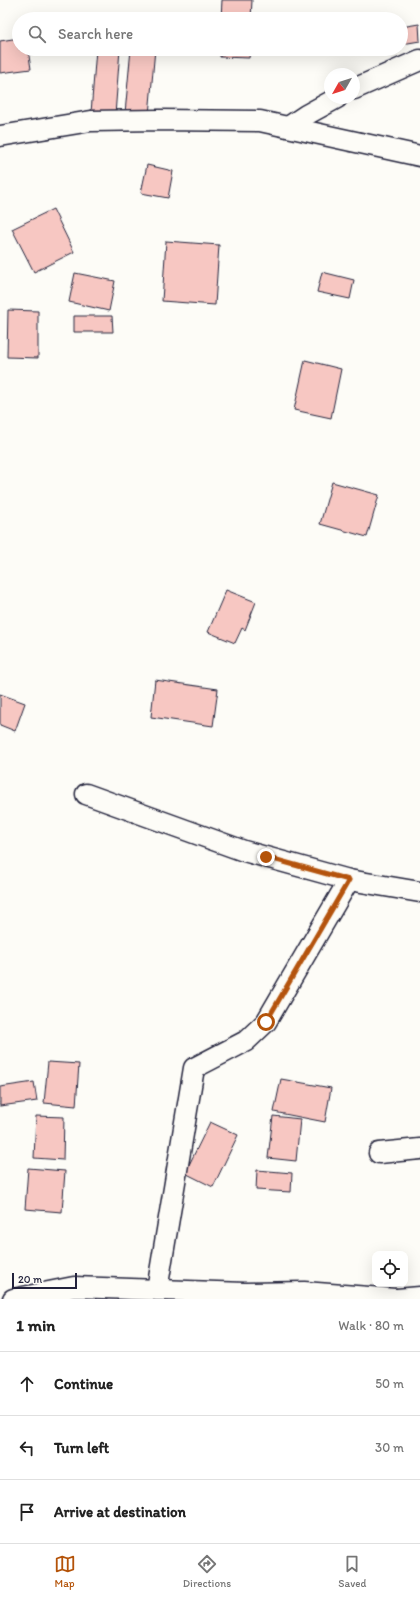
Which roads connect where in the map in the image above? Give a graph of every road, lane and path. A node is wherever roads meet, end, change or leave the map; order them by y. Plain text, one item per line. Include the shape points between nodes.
1 (420, 60) edge
2 (360, 86) edge
3 (326, 104) edge
4 (288, 127) junction
5 (0, 136) edge
6 (420, 156) edge
7 (86, 794) dead end
8 (349, 880) junction
9 (420, 892) edge
10 (420, 1149) edge
11 (379, 1153) dead end
12 (157, 1290) junction
13 (420, 1297) edge
14 (13, 1299) edge
15 (396, 1299) edge

1 - 2 street
3 - 4 street
4 - 5 street via 260,121 92,121
4 - 6 street
7 - 8 street via 244,851
8 - 9 street
8 - 12 street via 266,1022 246,1040 194,1068
10 - 11 street
12 - 14 street via 74,1287
12 - 15 street via 304,1292
13 - 15 street

